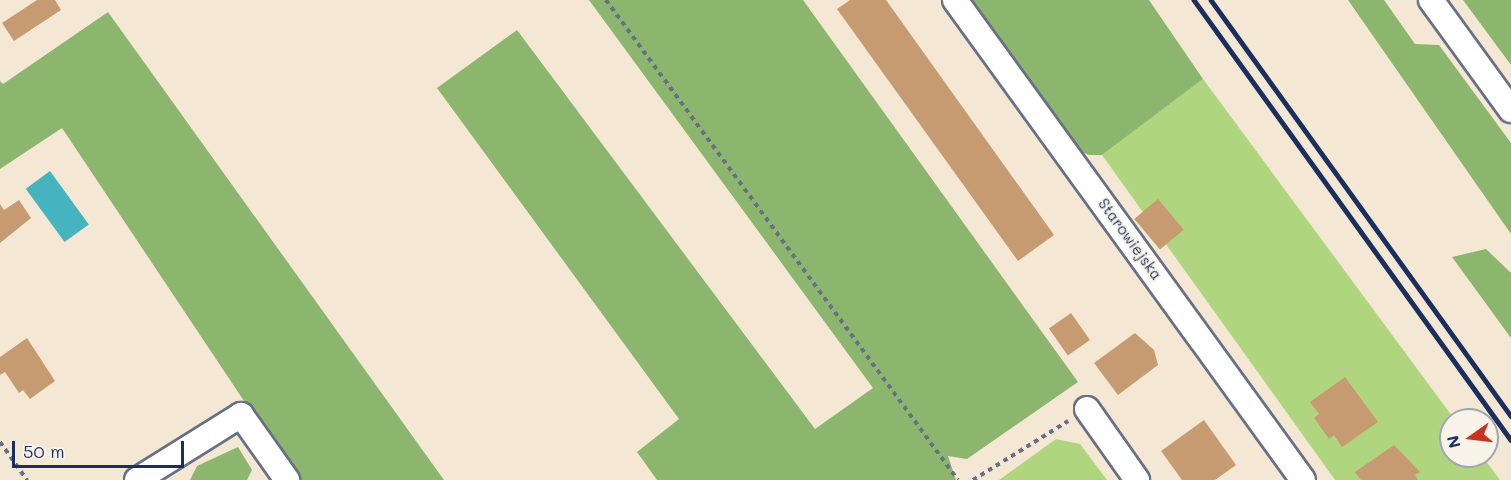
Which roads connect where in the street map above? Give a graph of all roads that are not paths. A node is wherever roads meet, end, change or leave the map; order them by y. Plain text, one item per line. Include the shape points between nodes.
1 (955, 0) edge
2 (1431, 0) edge
3 (1511, 110) edge
4 (1087, 409) road end
5 (137, 480) edge
6 (287, 480) edge
7 (1137, 480) edge
8 (1303, 480) edge

1 - 8 street, Starowiejska
2 - 3 street
4 - 7 street
5 - 6 street via 241,415

